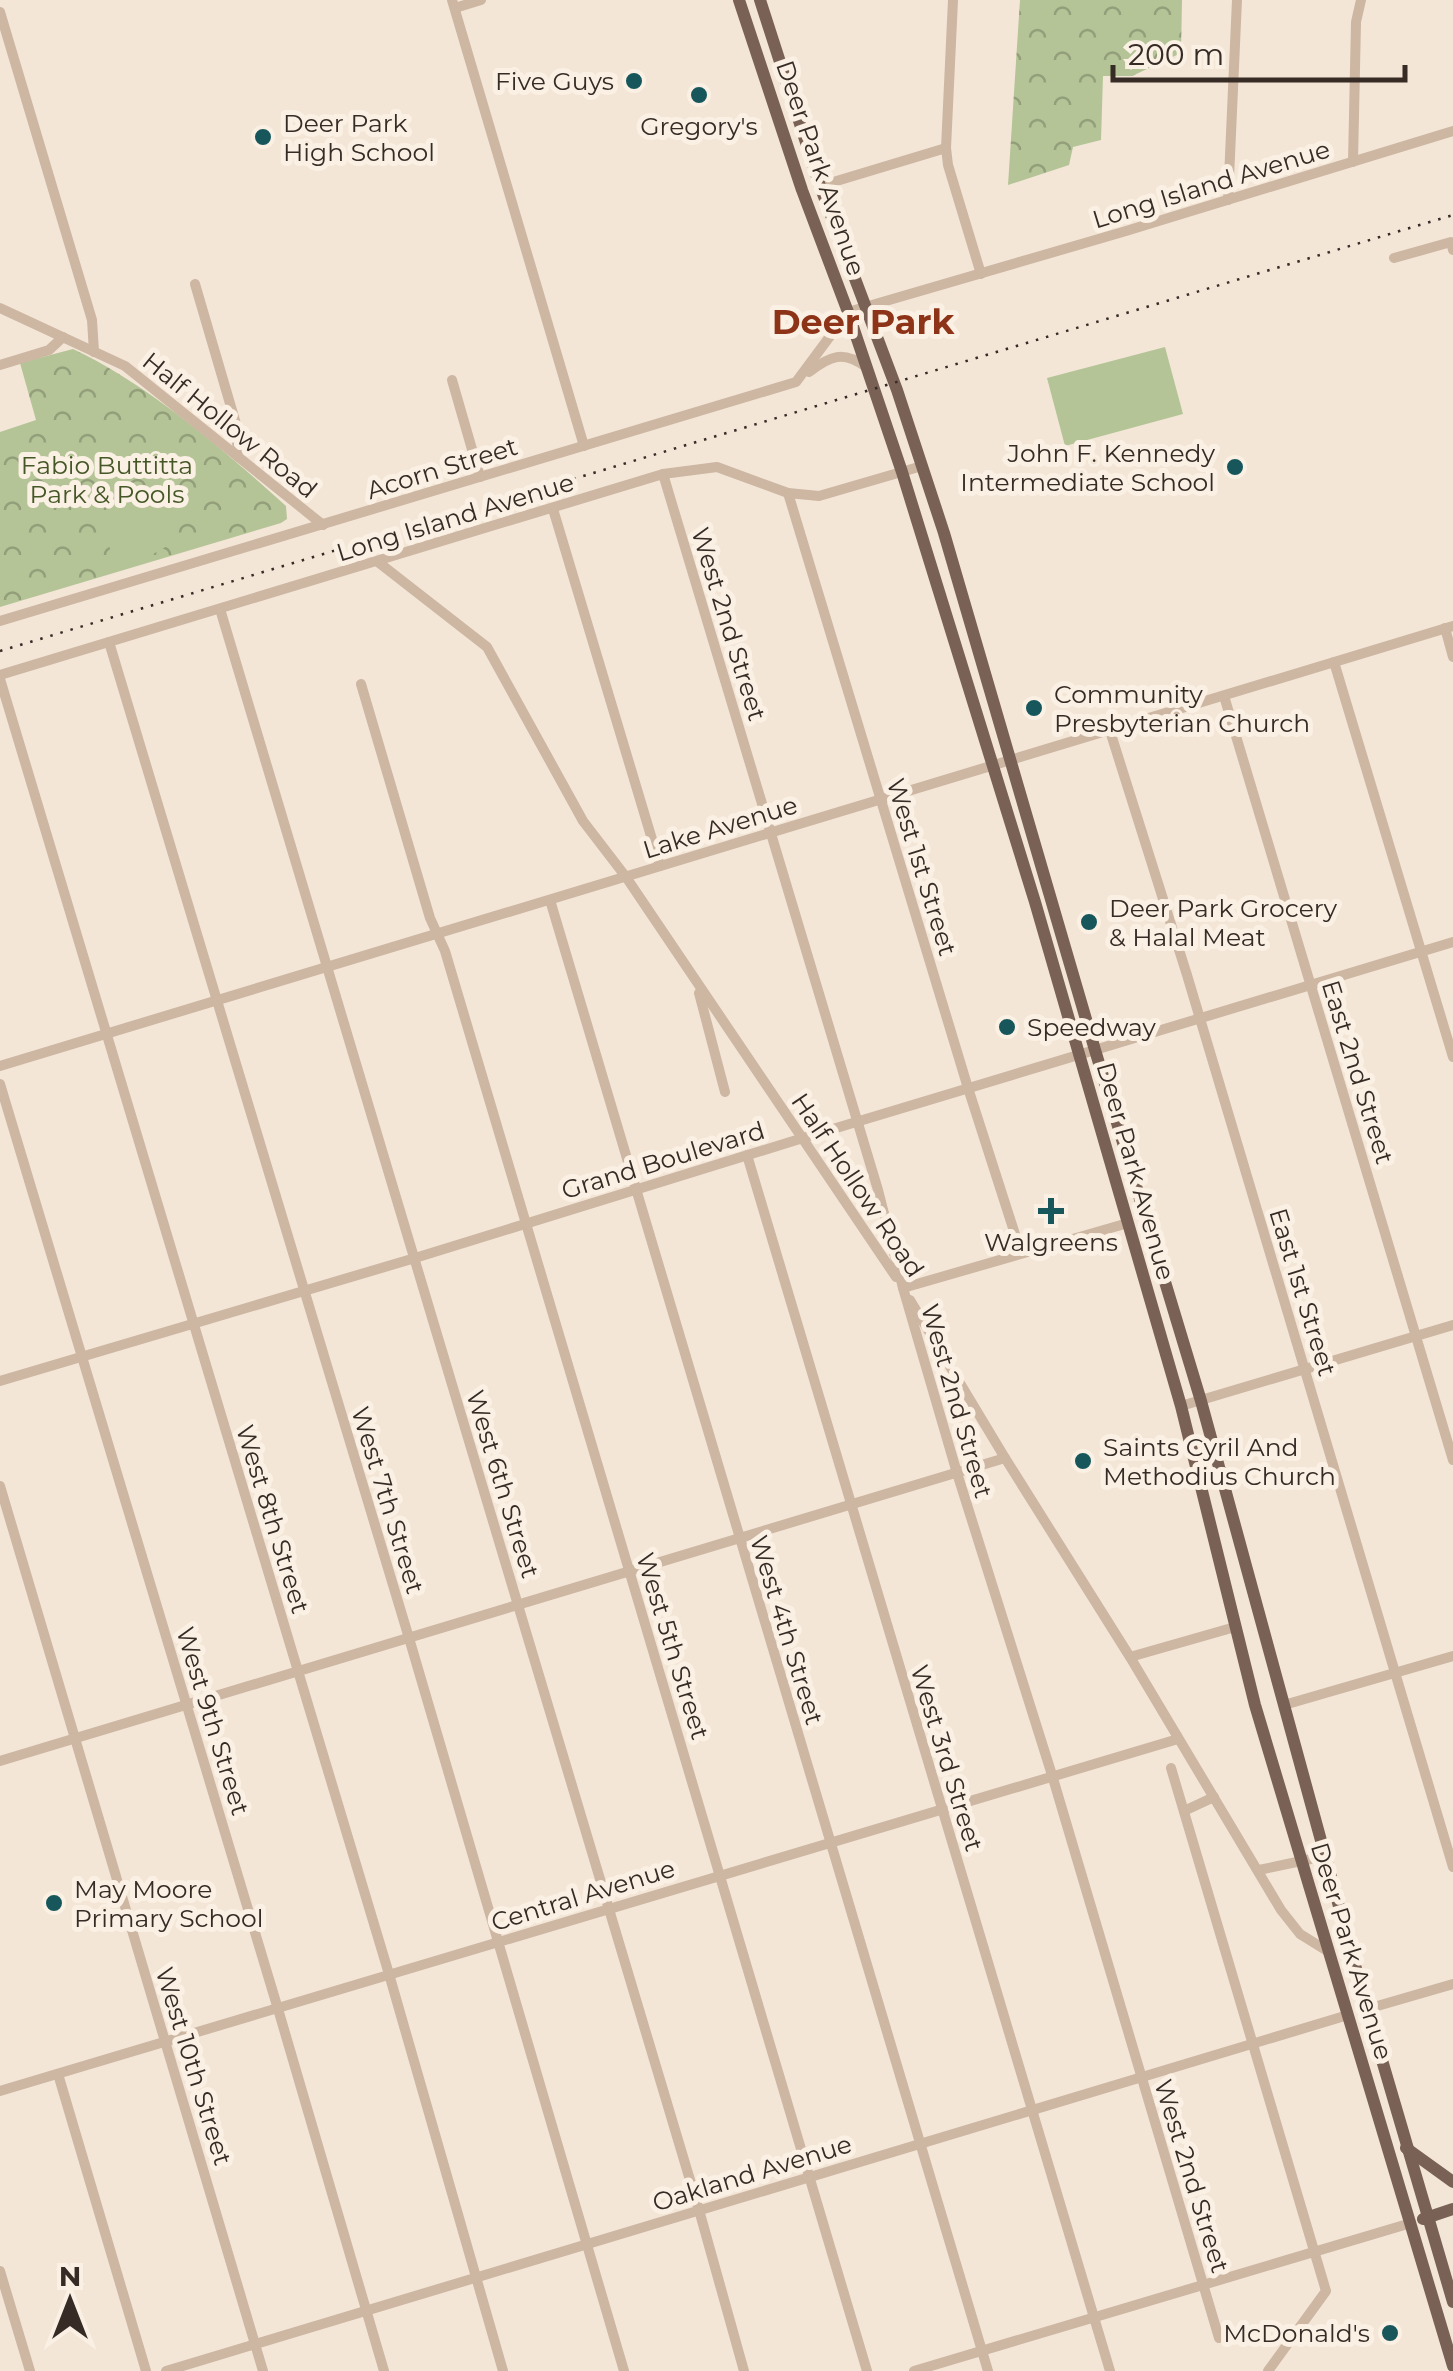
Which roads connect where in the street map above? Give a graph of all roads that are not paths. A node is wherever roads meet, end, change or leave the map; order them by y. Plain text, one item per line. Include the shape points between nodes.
1 (481, 0) edge
2 (739, 0) edge
3 (760, 0) edge
4 (953, 0) edge
5 (1237, 0) edge
6 (1361, 0) edge
7 (453, 4) edge
8 (0, 12) edge
9 (755, 49) junction
10 (785, 77) junction
11 (1453, 131) edge
12 (946, 148) junction
13 (1353, 162) junction
14 (820, 186) junction
15 (1228, 200) junction
16 (1453, 250) edge
17 (1394, 258) dead end
18 (982, 274) junction
19 (195, 284) dead end
20 (865, 307) junction
21 (0, 308) edge
22 (848, 312) junction
23 (63, 337) junction
24 (94, 349) junction
25 (0, 365) edge
26 (866, 367) junction
27 (452, 380) dead end
28 (796, 382) junction
29 (584, 446) junction
30 (238, 457) junction
31 (922, 466) junction
32 (902, 472) junction
33 (663, 474) junction
34 (480, 476) junction
35 (788, 493) junction
36 (553, 509) junction
37 (323, 525) junction
38 (378, 562) junction
39 (220, 609) junction
40 (0, 621) edge
41 (1449, 627) edge
42 (109, 642) junction
43 (1453, 657) edge
44 (1334, 662) junction
45 (0, 677) edge
46 (360, 684) dead end
47 (1224, 696) junction
48 (1110, 730) junction
49 (1012, 760) junction
50 (993, 765) junction
51 (880, 798) junction
52 (770, 832) junction
53 (660, 866) junction
54 (626, 877) junction
55 (550, 900) junction
56 (437, 934) junction
57 (1453, 942) edge
58 (1420, 952) junction
59 (326, 966) junction
60 (696, 983) junction
61 (1311, 984) junction
62 (217, 1001) junction
63 (1200, 1017) junction
64 (105, 1032) junction
65 (1095, 1050) junction
66 (1078, 1055) junction
67 (1453, 1057) edge
68 (0, 1066) edge
69 (0, 1084) edge
70 (968, 1088) junction
71 (725, 1092) dead end
72 (857, 1122) junction
73 (803, 1138) junction
74 (747, 1155) junction
75 (636, 1190) junction
76 (1128, 1223) junction
77 (526, 1224) junction
78 (1021, 1252) junction
79 (415, 1258) junction
80 (903, 1288) junction
81 (304, 1291) junction
82 (194, 1325) junction
83 (1453, 1325) edge
84 (1416, 1336) junction
85 (83, 1358) junction
86 (1305, 1369) junction
87 (0, 1381) edge
88 (1201, 1401) junction
89 (1182, 1406) junction
90 (1005, 1458) junction
91 (1453, 1460) edge
92 (957, 1472) junction
93 (0, 1486) edge
94 (851, 1505) junction
95 (739, 1539) junction
96 (630, 1572) junction
97 (518, 1606) junction
98 (1235, 1627) junction
99 (408, 1638) junction
100 (1453, 1656) edge
101 (1130, 1657) junction
102 (298, 1673) junction
103 (1396, 1673) junction
104 (187, 1705) junction
105 (1284, 1705) junction
106 (74, 1738) junction
107 (1178, 1738) junction
108 (0, 1761) edge
109 (1172, 1768) dead end
110 (1052, 1775) junction
111 (1214, 1797) junction
112 (941, 1808) junction
113 (1184, 1811) junction
114 (830, 1843) junction
115 (1325, 1856) junction
116 (1302, 1861) junction
117 (1453, 1867) edge
118 (1259, 1870) junction
119 (721, 1876) junction
120 (608, 1909) junction
121 (498, 1942) junction
122 (1329, 1952) junction
123 (389, 1974) junction
124 (1453, 1984) edge
125 (278, 2009) junction
126 (1366, 2009) junction
127 (1348, 2014) junction
128 (166, 2040) junction
129 (1252, 2044) junction
130 (58, 2074) junction
131 (1142, 2078) junction
132 (0, 2091) edge
133 (1031, 2112) junction
134 (920, 2143) junction
135 (1406, 2148) junction
136 (809, 2177) junction
137 (1453, 2182) edge
138 (1453, 2209) edge
139 (698, 2210) junction
140 (1427, 2218) junction
141 (1411, 2223) junction
142 (588, 2244) junction
143 (1316, 2251) junction
144 (0, 2270) edge
145 (477, 2278) junction
146 (1204, 2284) junction
147 (1453, 2302) edge
148 (366, 2310) junction
149 (1094, 2316) junction
150 (1219, 2338) dead end
151 (256, 2343) junction
152 (982, 2350) junction
153 (1453, 2366) edge
154 (30, 2371) edge
155 (146, 2371) edge
156 (166, 2371) edge
157 (264, 2371) edge
158 (384, 2371) edge
159 (502, 2371) edge
160 (624, 2371) edge
161 (744, 2371) edge
162 (866, 2371) edge
163 (914, 2371) edge
164 (988, 2371) edge
165 (1110, 2371) edge
166 (1268, 2371) edge

1 - 7 street
2 - 9 main road, Deer Park Avenue
3 - 10 main road, Deer Park Avenue
4 - 12 street
5 - 15 street
6 - 13 street
7 - 29 street
8 - 24 street via 92,320
9 - 10 main road
9 - 22 main road, Deer Park Avenue
10 - 14 main road, Deer Park Avenue
11 - 13 street, Long Island Avenue
12 - 14 street
12 - 18 street
13 - 15 street, Long Island Avenue
14 - 20 main road, Deer Park Avenue
15 - 18 street, Long Island Avenue
16 - 17 street via 1450,242
18 - 20 street, Long Island Avenue
19 - 30 street via 236,424
20 - 22 street
20 - 31 main road, Deer Park Avenue
21 - 23 street, Half Hollow Road
22 - 26 main road, Deer Park Avenue
22 - 28 street
23 - 24 street, Half Hollow Road
23 - 25 street via 50,350
24 - 30 street, Half Hollow Road
26 - 28 street, Acorn Street via 834,358
26 - 32 main road, Deer Park Avenue
27 - 34 street
28 - 29 street, Acorn Street
29 - 34 street, Acorn Street
30 - 37 street, Half Hollow Road
31 - 32 street, Long Island Avenue
31 - 49 main road, Deer Park Avenue
32 - 35 street, Long Island Avenue via 819,496
32 - 50 main road, Deer Park Avenue
33 - 35 street, Long Island Avenue via 717,467
33 - 36 street, Long Island Avenue
33 - 52 street, West 2nd Street
34 - 37 street, Acorn Street
35 - 51 street, West 1st Street
36 - 38 street, Long Island Avenue
36 - 53 street
37 - 40 street, Acorn Street
38 - 39 street, Long Island Avenue
38 - 54 street, Half Hollow Road via 487,646 583,821
39 - 42 street, Long Island Avenue
39 - 59 street, West 6th Street
41 - 43 street
41 - 44 street, Lake Avenue
42 - 45 street, Long Island Avenue
42 - 62 street, West 7th Street
44 - 47 street, Lake Avenue
44 - 58 street
45 - 64 street, West 8th Street
46 - 56 street, West 5th Street
47 - 48 street, Lake Avenue
47 - 61 street, East 2nd Street
48 - 49 street, Lake Avenue
48 - 63 street, East 1st Street
49 - 50 street, Lake Avenue
49 - 65 main road, Deer Park Avenue
50 - 51 street, Lake Avenue
50 - 66 main road, Deer Park Avenue
51 - 52 street, Lake Avenue
51 - 70 street, West 1st Street
52 - 53 street, Lake Avenue
52 - 72 street, West 2nd Street
53 - 54 street, Lake Avenue
54 - 55 street, Lake Avenue
54 - 60 street, Half Hollow Road
55 - 56 street, Lake Avenue
55 - 75 street, West 4th Street
56 - 59 street, Lake Avenue
56 - 77 street, West 5th Street
57 - 58 street, Grand Boulevard
58 - 61 street, Grand Boulevard
58 - 67 street
59 - 62 street, Lake Avenue
59 - 79 street, West 6th Street
60 - 71 street
60 - 73 street, Half Hollow Road
61 - 63 street, Grand Boulevard
61 - 84 street, East 2nd Street
62 - 64 street, Lake Avenue
62 - 81 street, West 7th Street
63 - 65 street, Grand Boulevard
63 - 86 street, East 1st Street
64 - 68 street, Lake Avenue
64 - 82 street, West 8th Street
65 - 66 street, Grand Boulevard
65 - 88 main road, Deer Park Avenue
66 - 70 street, Grand Boulevard
66 - 76 main road, Deer Park Avenue
69 - 85 street, West 9th Street
70 - 72 street, Grand Boulevard
70 - 78 street, West 1st Street
72 - 73 street, Grand Boulevard
72 - 80 street, West 2nd Street
73 - 74 street, Grand Boulevard
73 - 80 street, Half Hollow Road
74 - 75 street, Grand Boulevard
74 - 94 street, West 3rd Street
75 - 77 street, Grand Boulevard
75 - 95 street, West 4th Street
76 - 78 street
76 - 89 main road, Deer Park Avenue
77 - 79 street, Grand Boulevard
77 - 96 street, West 5th Street
78 - 80 street
79 - 81 street, Grand Boulevard
79 - 97 street, West 6th Street
80 - 90 street, Half Hollow Road
80 - 92 street, West 2nd Street
81 - 82 street, Grand Boulevard
81 - 99 street, West 7th Street
82 - 85 street, Grand Boulevard
82 - 102 street, West 8th Street
83 - 84 street
84 - 86 street
84 - 91 street, East 2nd Street
85 - 87 street, Grand Boulevard
85 - 104 street, West 9th Street
86 - 88 street
86 - 103 street, East 1st Street
88 - 89 street
88 - 105 main road, Deer Park Avenue
89 - 98 main road, Deer Park Avenue
90 - 92 street
90 - 101 street, Half Hollow Road
92 - 94 street
92 - 110 street, West 2nd Street
93 - 106 street, West 10th Street
94 - 95 street
94 - 112 street, West 3rd Street
95 - 96 street
95 - 114 street, West 4th Street
96 - 97 street
96 - 119 street, West 5th Street
97 - 99 street
97 - 120 street, West 6th Street
98 - 101 street
98 - 116 main road, Deer Park Avenue
99 - 102 street
99 - 121 street, West 7th Street
100 - 103 street
101 - 107 street, Half Hollow Road
102 - 104 street
102 - 123 street, West 8th Street
103 - 105 street
103 - 117 street, East 1st Street
104 - 106 street
104 - 125 street, West 9th Street
105 - 115 main road, Deer Park Avenue
106 - 108 street
106 - 128 street, West 10th Street
107 - 110 street, Central Avenue
107 - 111 street, Half Hollow Road
109 - 113 street
110 - 112 street, Central Avenue
110 - 131 street, West 2nd Street
111 - 113 street
111 - 118 street, Half Hollow Road
112 - 114 street, Central Avenue
112 - 133 street, West 3rd Street
113 - 129 street
114 - 119 street, Central Avenue
114 - 134 street, West 4th Street
115 - 116 street
115 - 126 main road, Deer Park Avenue
116 - 118 street
116 - 122 main road, Deer Park Avenue
118 - 122 street, Half Hollow Road via 1281,1910
119 - 120 street, Central Avenue
119 - 136 street, West 5th Street
120 - 121 street, Central Avenue
120 - 139 street, West 6th Street
121 - 123 street, Central Avenue
121 - 142 street, West 7th Street
122 - 127 main road, Deer Park Avenue
123 - 125 street, Central Avenue
123 - 145 street, West 8th Street
124 - 126 street
125 - 128 street, Central Avenue
125 - 148 street, West 9th Street
126 - 135 main road, Deer Park Avenue
127 - 129 street, Oakland Avenue
127 - 141 main road, Deer Park Avenue
128 - 130 street, Central Avenue
128 - 151 street, West 10th Street
129 - 131 street, Oakland Avenue
129 - 143 street
130 - 132 street, Central Avenue
130 - 155 street
131 - 133 street, Oakland Avenue
131 - 146 street, West 2nd Street
133 - 134 street, Oakland Avenue
133 - 149 street, West 3rd Street
134 - 136 street, Oakland Avenue
134 - 152 street, West 4th Street
135 - 137 main road
135 - 140 main road, Deer Park Avenue
136 - 139 street, Oakland Avenue
136 - 162 street, West 5th Street
138 - 140 main road
139 - 142 street, Oakland Avenue
139 - 161 street, West 6th Street
140 - 141 main road
140 - 147 main road, Deer Park Avenue
141 - 143 street
141 - 153 main road, Deer Park Avenue
142 - 145 street, Oakland Avenue
142 - 160 street, West 7th Street
143 - 146 street
143 - 166 street via 1326,2291
144 - 154 street
145 - 148 street, Oakland Avenue
145 - 159 street, West 8th Street
146 - 149 street
146 - 150 street, West 2nd Street
148 - 151 street, Oakland Avenue
148 - 158 street, West 9th Street
149 - 152 street
149 - 165 street, West 3rd Street
151 - 156 street, Oakland Avenue
151 - 157 street, West 10th Street
152 - 163 street
152 - 164 street, West 4th Street

